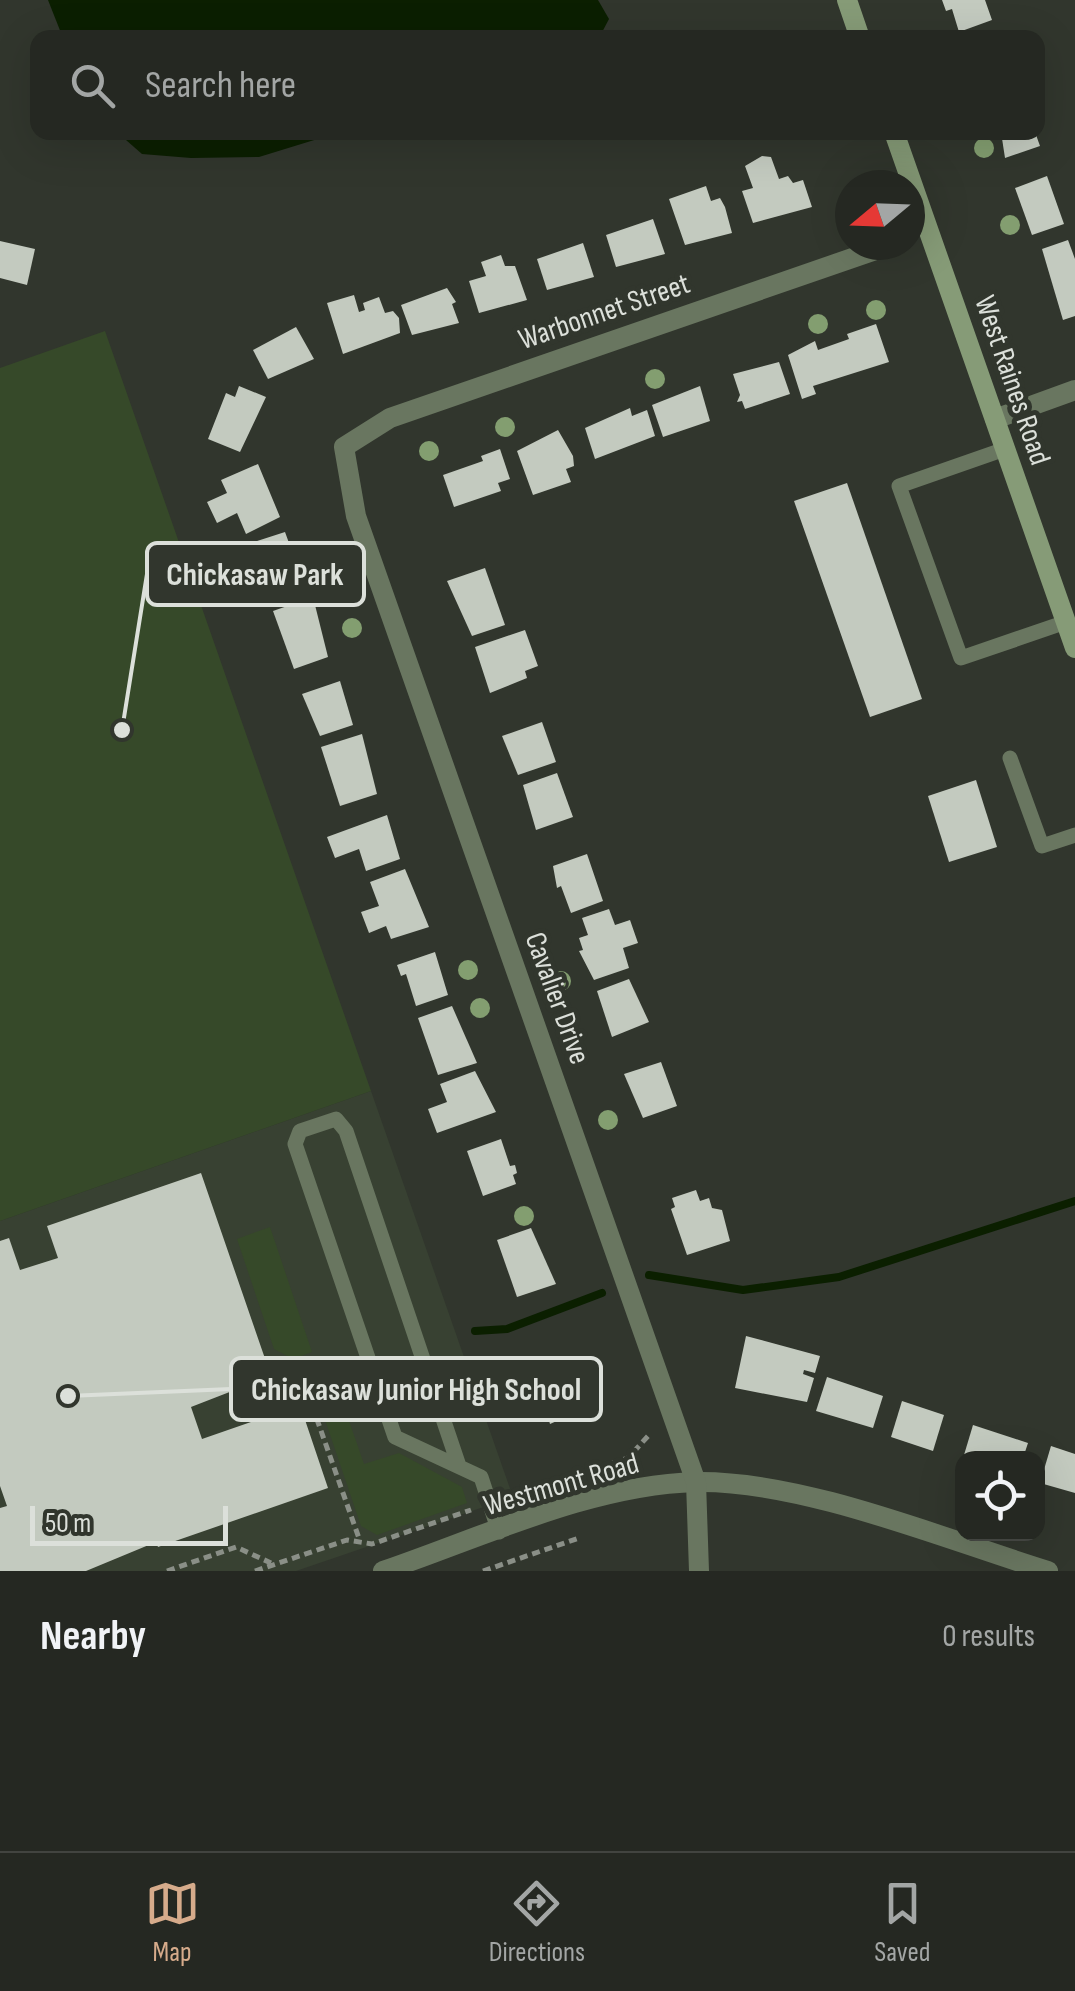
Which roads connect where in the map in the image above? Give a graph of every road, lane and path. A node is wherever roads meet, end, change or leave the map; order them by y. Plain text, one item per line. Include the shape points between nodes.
1 (847, 0) edge
2 (857, 30) edge
3 (896, 140) edge
4 (904, 170) edge
5 (925, 247) edge
6 (847, 260) edge
7 (1075, 390) edge
8 (995, 418) junction
9 (344, 447) joint
10 (1006, 449) junction
11 (1066, 622) junction
12 (1075, 648) edge
13 (1010, 758) dead end
14 (1075, 835) edge
15 (308, 1394) dead end
16 (648, 1435) dead end
17 (458, 1463) junction
18 (696, 1482) junction
19 (546, 1486) dead end
20 (490, 1504) junction
21 (499, 1532) junction
22 (579, 1538) dead end
23 (360, 1541) junction
24 (273, 1564) junction
25 (166, 1571) edge
26 (255, 1571) edge
27 (384, 1571) edge
28 (482, 1571) edge
29 (700, 1571) edge
30 (1048, 1571) edge

1 - 2 main road
3 - 4 main road, West Raines Road
5 - 8 main road, West Raines Road
6 - 9 street, Warbonnet Street via 390,418
7 - 8 street
8 - 10 main road, West Raines Road
9 - 18 street, Cavalier Drive via 356,516
10 - 11 main road, West Raines Road
10 - 11 lane via 899,486 961,658
11 - 12 main road, West Raines Road
13 - 14 lane via 1042,846
15 - 23 path
16 - 19 path via 628,1458
17 - 17 lane via 395,1436 295,1144 300,1132 336,1119 346,1131
17 - 20 lane via 481,1477
18 - 21 street, Westmont Road via 624,1490
18 - 29 street, Cavalier Drive
18 - 30 street, Westmont Road via 778,1488
20 - 21 lane
20 - 23 path via 372,1544
21 - 27 street, Westmont Road
22 - 28 path
23 - 24 path
24 - 25 path via 236,1547
24 - 26 path

